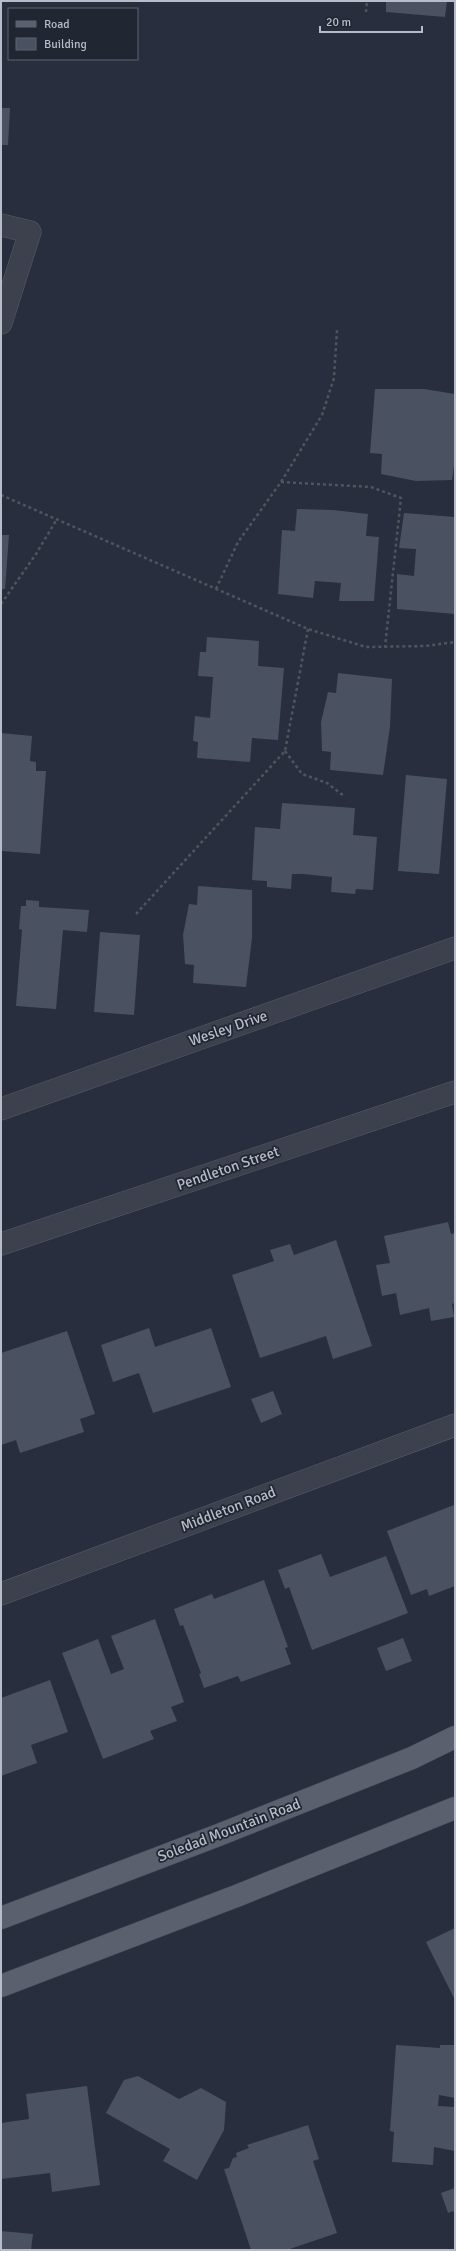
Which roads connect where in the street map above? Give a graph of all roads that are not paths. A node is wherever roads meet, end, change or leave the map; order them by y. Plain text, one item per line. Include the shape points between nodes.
1 (1, 225) edge
2 (1, 324) edge
3 (455, 948) edge
4 (455, 1092) edge
5 (1, 1109) edge
6 (1, 1244) edge
7 (455, 1425) edge
8 (1, 1594) edge
9 (455, 1737) edge
10 (455, 1808) edge
11 (1, 1918) edge
12 (1, 1986) edge

1 - 2 street via 30,232
3 - 5 street, Wesley Drive
4 - 6 street, Pendleton Street
7 - 8 street, Middleton Road
9 - 11 main road, Soledad Mountain Road via 412,1758
10 - 12 main road via 239,1895

